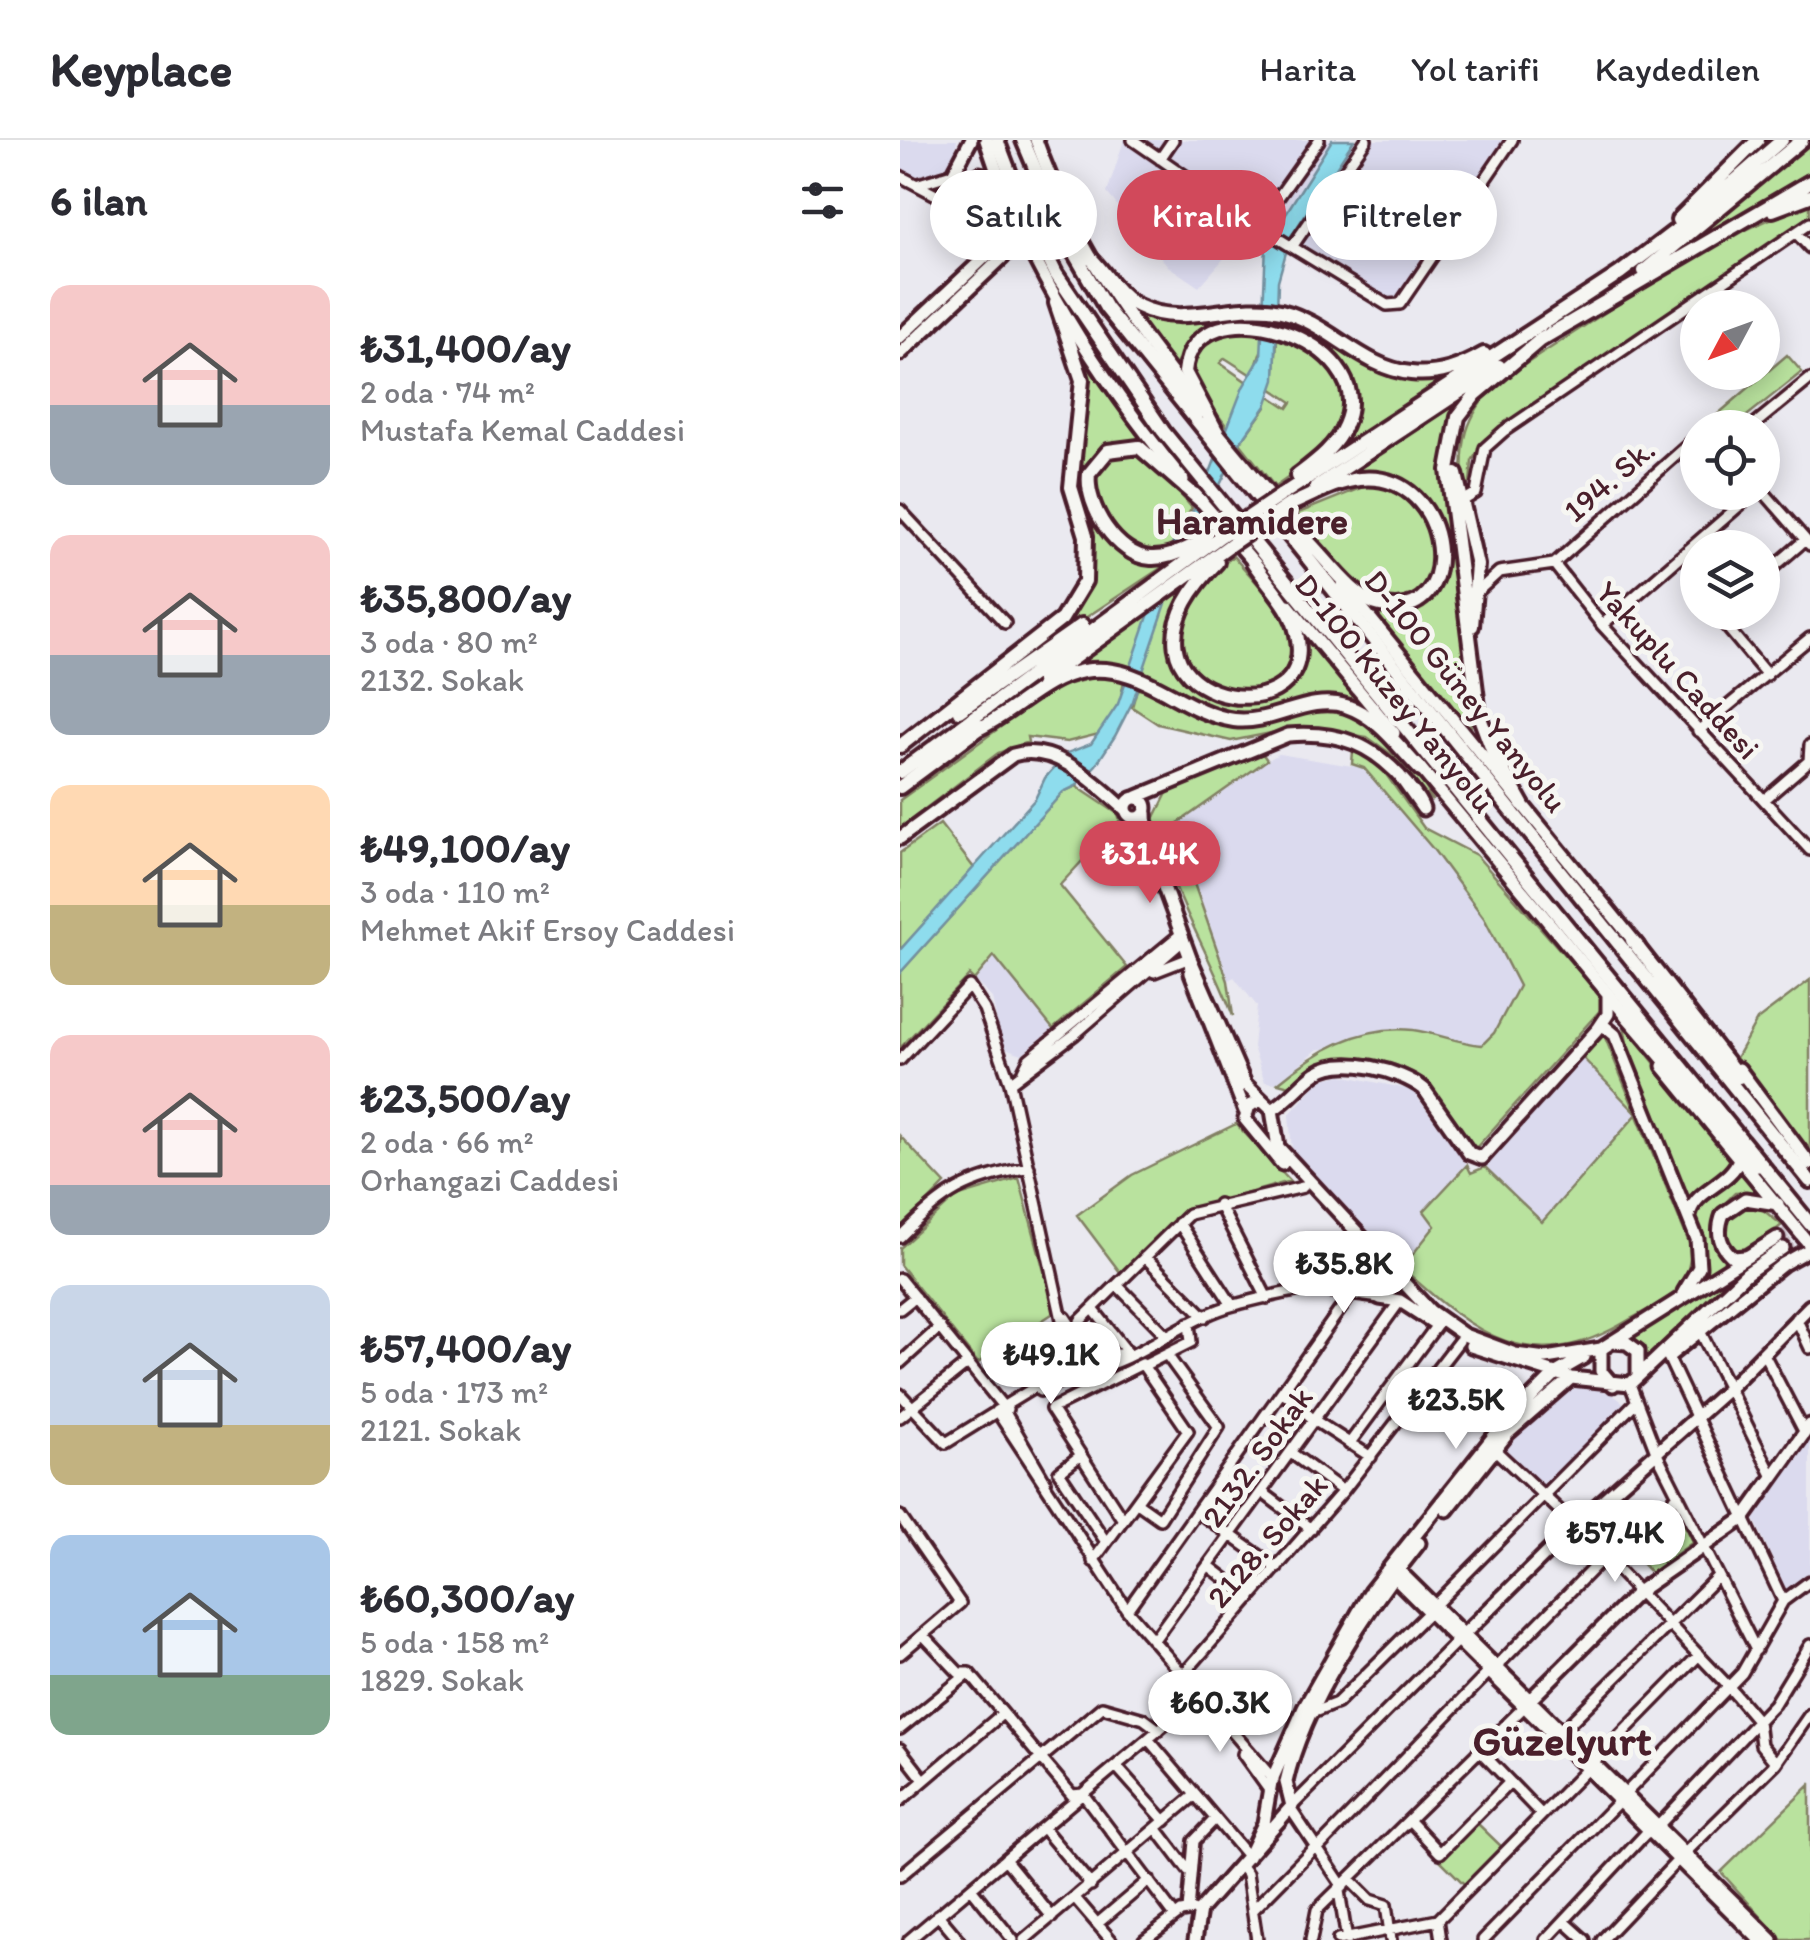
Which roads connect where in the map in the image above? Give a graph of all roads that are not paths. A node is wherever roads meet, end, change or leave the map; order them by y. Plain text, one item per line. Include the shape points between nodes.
1 (971, 140) edge
2 (986, 140) edge
3 (998, 140) edge
4 (1023, 140) edge
5 (1036, 140) edge
6 (1133, 140) edge
7 (1173, 140) edge
8 (1319, 140) edge
9 (1366, 140) edge
10 (1512, 140) edge
11 (1758, 140) edge
12 (1782, 140) edge
13 (1802, 140) edge
14 (1160, 159) junction
15 (956, 170) edge
16 (998, 170) edge
17 (1049, 170) edge
18 (1176, 170) edge
19 (900, 176) edge
20 (930, 181) edge
21 (1810, 182) edge
22 (916, 184) junction
23 (1286, 187) edge
24 (930, 192) edge
25 (1810, 196) edge
26 (1810, 223) edge
27 (1738, 224) junction
28 (1796, 233) junction
29 (1286, 243) edge
30 (1292, 247) junction
31 (1810, 248) edge
32 (1652, 249) junction
33 (981, 260) edge
34 (1001, 260) edge
35 (1036, 260) edge
36 (1090, 260) edge
37 (1093, 260) edge
38 (1056, 302) junction
39 (1579, 314) junction
40 (1538, 334) junction
41 (900, 337) edge
42 (900, 354) edge
43 (1808, 385) edge
44 (1774, 410) edge
45 (1458, 417) junction
46 (1218, 434) junction
47 (1680, 452) edge
48 (1284, 500) junction
49 (1201, 502) junction
50 (1462, 502) junction
51 (900, 510) edge
52 (1734, 510) edge
53 (1780, 510) edge
54 (1306, 539) junction
55 (1226, 540) junction
56 (1808, 542) edge
57 (1474, 550) junction
58 (1253, 562) junction
59 (1780, 563) edge
60 (1554, 564) junction
61 (1505, 571) junction
62 (1153, 584) junction
63 (1476, 593) junction
64 (1005, 623) dead end
65 (1602, 625) junction
66 (1729, 630) edge
67 (1810, 638) edge
68 (1473, 673) junction
69 (1767, 676) junction
70 (976, 730) junction
71 (1698, 731) junction
72 (1810, 745) edge
73 (900, 748) edge
74 (1810, 761) edge
75 (1421, 770) junction
76 (900, 772) edge
77 (1399, 775) dead end
78 (1169, 784) junction
79 (900, 787) edge
80 (1104, 789) junction
81 (1135, 798) junction
82 (1764, 800) junction
83 (1522, 804) junction
84 (1146, 811) junction
85 (1129, 813) junction
86 (900, 838) edge
87 (1147, 841) junction
88 (1810, 850) edge
89 (1183, 936) junction
90 (1632, 940) joint
91 (1190, 958) junction
92 (1146, 975) junction
93 (1601, 984) junction
94 (1626, 1014) junction
95 (1600, 1027) junction
96 (900, 1060) edge
97 (1023, 1072) junction
98 (1010, 1082) junction
99 (1261, 1101) junction
100 (1245, 1111) junction
101 (1273, 1114) junction
102 (1251, 1128) junction
103 (1786, 1142) junction
104 (1810, 1156) edge
105 (1739, 1159) junction
106 (1810, 1164) edge
107 (1028, 1167) junction
108 (1810, 1181) edge
109 (1303, 1187) junction
110 (1219, 1204) junction
111 (1778, 1204) junction
112 (1689, 1217) junction
113 (1808, 1221) edge
114 (1179, 1222) junction
115 (900, 1237) edge
116 (1810, 1247) edge
117 (1749, 1256) junction
118 (1145, 1257) junction
119 (900, 1279) edge
120 (1399, 1279) junction
121 (1377, 1282) junction
122 (1118, 1286) junction
123 (1318, 1289) junction
124 (1349, 1296) junction
125 (915, 1297) junction
126 (1267, 1298) junction
127 (1390, 1300) junction
128 (1232, 1305) junction
129 (1670, 1306) junction
130 (1810, 1306) edge
131 (1093, 1308) junction
132 (900, 1309) edge
133 (1064, 1314) junction
134 (1205, 1317) junction
135 (1796, 1318) junction
136 (1080, 1321) dead end
137 (1190, 1324) junction
138 (1436, 1325) junction
139 (940, 1327) junction
140 (1700, 1331) junction
141 (1165, 1334) junction
142 (1458, 1340) junction
143 (1601, 1348) junction
144 (1810, 1348) edge
145 (1128, 1353) junction
146 (1166, 1354) junction
147 (1764, 1354) junction
148 (1090, 1355) junction
149 (1070, 1357) junction
150 (1668, 1357) junction
151 (900, 1363) edge
152 (1652, 1364) junction
153 (970, 1365) junction
154 (1145, 1365) junction
155 (1083, 1371) junction
156 (1556, 1374) junction
157 (1570, 1378) junction
158 (1633, 1381) junction
159 (1613, 1385) junction
160 (1728, 1389) junction
161 (1282, 1392) junction
162 (900, 1394) edge
163 (1636, 1402) junction
164 (911, 1406) junction
165 (1002, 1410) junction
166 (900, 1416) edge
167 (1314, 1420) junction
168 (1696, 1420) junction
169 (1807, 1429) edge
170 (1349, 1444) junction
171 (1494, 1450) junction
172 (1290, 1452) junction
173 (1657, 1454) junction
174 (1081, 1455) junction
175 (1370, 1458) junction
176 (1773, 1477) junction
177 (1343, 1491) junction
178 (1262, 1492) junction
179 (1544, 1495) junction
180 (1678, 1496) junction
181 (1136, 1502) junction
182 (1198, 1512) junction
183 (900, 1516) edge
184 (1744, 1519) junction
185 (1123, 1520) junction
186 (1576, 1525) junction
187 (1311, 1529) junction
188 (1231, 1535) junction
189 (1106, 1542) junction
190 (1703, 1544) junction
191 (1605, 1556) junction
192 (1093, 1560) junction
193 (1208, 1566) junction
194 (1277, 1568) junction
195 (1392, 1570) junction
196 (1718, 1576) junction
197 (1810, 1581) edge
198 (1638, 1591) junction
199 (1251, 1598) junction
200 (1784, 1601) junction
201 (1127, 1610) junction
202 (1430, 1611) junction
203 (1670, 1624) junction
204 (924, 1636) junction
205 (1458, 1640) junction
206 (1153, 1641) junction
207 (1810, 1646) edge
208 (1756, 1650) junction
209 (900, 1654) edge
210 (1699, 1655) junction
211 (1491, 1671) junction
212 (970, 1673) junction
213 (1182, 1676) junction
214 (1730, 1686) junction
215 (1199, 1696) junction
216 (1525, 1705) junction
217 (1314, 1712) junction
218 (1002, 1714) junction
219 (1810, 1714) edge
220 (1758, 1721) junction
221 (900, 1729) edge
222 (1158, 1730) junction
223 (1560, 1732) junction
224 (1148, 1739) junction
225 (900, 1749) edge
226 (1480, 1752) junction
227 (1037, 1758) junction
228 (1776, 1763) junction
229 (1116, 1766) junction
230 (1588, 1767) junction
231 (924, 1780) junction
232 (1510, 1782) junction
233 (1275, 1785) junction
234 (1083, 1794) junction
235 (1195, 1795) junction
236 (1621, 1798) junction
237 (900, 1801) edge
238 (1290, 1808) junction
239 (1542, 1814) junction
240 (1215, 1819) junction
241 (1410, 1821) junction
242 (1161, 1824) junction
243 (1042, 1828) junction
244 (1653, 1828) junction
245 (1318, 1846) junction
246 (1130, 1853) junction
247 (1682, 1855) junction
248 (1005, 1859) junction
249 (1244, 1862) junction
250 (1188, 1870) junction
251 (900, 1876) edge
252 (1149, 1880) junction
253 (1090, 1884) junction
254 (970, 1888) junction
255 (1343, 1889) junction
256 (1076, 1898) junction
257 (1194, 1910) junction
258 (1253, 1910) junction
259 (938, 1915) junction
260 (1175, 1916) junction
261 (1052, 1917) junction
262 (1438, 1920) junction
263 (1564, 1922) junction
264 (1097, 1924) junction
265 (1038, 1929) junction
266 (1390, 1935) edge
267 (1257, 1939) edge
268 (1347, 1939) edge
269 (909, 1940) edge
270 (959, 1940) edge
271 (1013, 1940) edge
272 (1024, 1940) edge
273 (1046, 1940) edge
274 (1110, 1940) edge
275 (1144, 1940) edge
276 (1195, 1940) edge
277 (1247, 1940) edge
278 (1310, 1940) edge
279 (1338, 1940) edge
280 (1441, 1940) edge
281 (1483, 1940) edge
282 (1546, 1940) edge
283 (1585, 1940) edge
284 (1602, 1940) edge
285 (1760, 1940) edge
286 (1772, 1940) edge

1 - 15 main road
2 - 16 main road, D-100 Kuzey Yanyolu
3 - 113 highway via 1056,274 1163,430
4 - 103 highway via 1061,230 1106,308
5 - 17 main road, D-100 Güney Yanyolu
6 - 14 street
7 - 14 street
8 - 23 street
9 - 30 street
10 - 30 street via 1400,304 1378,302
11 - 32 highway
12 - 32 highway
13 - 39 highway via 1676,246
14 - 18 street
19 - 22 street
20 - 22 street
21 - 27 highway
22 - 24 street
25 - 27 highway
26 - 28 street
27 - 39 highway
28 - 31 street
28 - 50 street via 1504,431 1486,448 1476,492
29 - 30 street
32 - 40 highway
33 - 41 main road
34 - 42 main road
35 - 38 main road, D-100 Kuzey Yanyolu
36 - 46 main road, D-100 Güney Yanyolu
37 - 40 highway via 1139,307 1180,316 1281,311 1384,366 1412,373 1460,366
38 - 49 main road, D-100 Kuzey Yanyolu via 1112,389
38 - 73 highway via 1082,380 1070,488 1086,536 1085,581 1062,618
39 - 40 highway
40 - 45 highway
40 - 48 highway
43 - 44 street
45 - 50 highway via 1454,462
45 - 68 highway via 1448,470
46 - 48 highway via 1184,372 1193,346 1207,334 1238,325 1267,327 1304,340 1332,361 1347,391 1346,424
46 - 54 main road, D-100 Güney Yanyolu
47 - 60 street, 194. Sk.
48 - 54 highway via 1354,479 1378,479 1425,509 1442,555 1424,592 1408,603 1381,606
48 - 55 highway, bridge
49 - 55 highway via 1138,447 1108,451 1088,474 1102,520 1138,555 1165,557
49 - 58 main road, D-100 Kuzey Yanyolu
50 - 57 highway
51 - 64 street
52 - 65 street
53 - 56 street
54 - 83 main road, D-100 Güney Yanyolu
55 - 58 highway via 1183,602 1175,630 1177,650 1194,680 1234,699 1274,690 1298,653 1291,616
55 - 62 highway
55 - 70 highway
56 - 59 street
57 - 61 street
57 - 63 highway
58 - 75 main road, D-100 Kuzey Yanyolu
60 - 61 street
60 - 65 street, Yakuplu Caddesi
61 - 63 street
62 - 73 highway
62 - 76 highway
63 - 68 highway
65 - 71 street, Yakuplu Caddesi
66 - 69 street
67 - 69 street
68 - 83 highway via 1486,737
69 - 71 street
70 - 75 highway via 1054,681 1108,670 1231,719 1320,703 1349,707 1378,724
70 - 79 highway
71 - 82 street, Yakuplu Caddesi
72 - 74 street
74 - 82 street
75 - 93 main road, D-100 Kuzey Yanyolu
77 - 78 main road via 1370,748 1300,734 1265,742
78 - 81 main road
78 - 84 main road
80 - 81 main road
80 - 85 main road
80 - 86 main road via 1050,755 1019,753
81 - 84 main road via 1146,802
81 - 85 main road
82 - 88 street, Yakuplu Caddesi
83 - 90 main road, D-100 Güney Yanyolu
84 - 85 main road
84 - 87 main road
85 - 87 main road
87 - 89 main road
89 - 91 main road
89 - 92 street
89 - 97 street via 1029,1060
90 - 103 highway
91 - 92 street
91 - 99 main road via 1245,1084
91 - 100 main road
92 - 97 street
93 - 94 main road, D-100 Kuzey Yanyolu
93 - 95 main road via 1610,1007
94 - 95 main road
94 - 105 main road, D-100 Kuzey Yanyolu
94 - 113 highway
95 - 101 main road via 1478,1159 1424,1088 1356,1066 1329,1068
95 - 112 main road via 1615,1035
96 - 98 street via 969,986
97 - 98 street
98 - 107 street
99 - 100 main road
99 - 101 main road
100 - 102 main road
101 - 102 main road via 1264,1129
101 - 120 main road via 1284,1156
102 - 109 main road
103 - 104 main road
103 - 106 main road
103 - 108 highway
105 - 111 main road
105 - 112 main road via 1690,1208
107 - 115 street via 941,1196
107 - 133 street
109 - 110 street
109 - 121 main road via 1376,1264
110 - 114 street
110 - 126 street
111 - 116 main road
111 - 117 main road via 1746,1199 1723,1214 1722,1245 1734,1258
112 - 129 main road via 1700,1267
114 - 118 street
114 - 128 street
116 - 140 main road
117 - 129 main road
117 - 152 main road via 1780,1243
118 - 122 street
118 - 134 street
119 - 125 street
120 - 121 main road
120 - 127 main road via 1400,1291
120 - 143 main road via 1451,1328 1480,1342 1536,1357
121 - 123 street via 1360,1291
121 - 127 main road
122 - 131 street
122 - 141 street
123 - 124 street
123 - 126 street
124 - 127 street
124 - 161 street
125 - 132 street
125 - 139 street
126 - 128 street
127 - 138 main road
127 - 167 street, 2132. Sokak
128 - 134 street
129 - 143 main road
130 - 135 main road
131 - 136 street
131 - 145 street
133 - 148 street
133 - 149 street
134 - 137 street
135 - 144 street
135 - 147 main road
137 - 141 street
137 - 146 street via 1191,1342
138 - 142 main road
138 - 170 street
139 - 151 street
139 - 153 street
140 - 150 main road
140 - 160 street
141 - 145 street
142 - 156 main road
142 - 175 street, 2128. Sokak
143 - 156 main road
143 - 158 main road via 1627,1343 1638,1352
143 - 159 main road via 1601,1371
145 - 148 street
145 - 155 street
146 - 154 street
146 - 181 street via 1219,1427 1160,1519
147 - 160 main road
147 - 169 street
148 - 149 street via 1080,1349
148 - 155 street
149 - 155 street via 1071,1366
149 - 165 street via 1057,1374
150 - 152 main road
150 - 168 street
152 - 158 main road
153 - 164 street
153 - 165 street
154 - 174 street via 1051,1409
154 - 181 street via 1188,1430
155 - 165 street
156 - 157 main road
156 - 195 main road via 1498,1431
157 - 159 main road
157 - 171 main road
158 - 159 main road
158 - 163 street
160 - 168 main road
160 - 176 street
161 - 167 street
161 - 182 street
162 - 164 street
163 - 173 street
163 - 179 street
164 - 165 street via 946,1444
164 - 166 street
165 - 192 street
167 - 170 street
167 - 172 street, 2132. Sokak
168 - 173 main road
168 - 184 street
169 - 176 main road
170 - 175 street
171 - 179 street
171 - 195 main road
172 - 177 street
172 - 178 street, 2132. Sokak
173 - 180 street
173 - 186 main road
174 - 185 street
174 - 189 street via 1058,1472
175 - 177 street, 2128. Sokak
176 - 184 main road
177 - 187 street, 2128. Sokak
178 - 187 street
178 - 188 street, 2132. Sokak
179 - 186 street
179 - 202 street
180 - 190 street
180 - 191 street
181 - 185 street
182 - 188 street
182 - 201 street
183 - 204 street via 960,1603
184 - 190 main road
184 - 200 street
185 - 189 street
186 - 191 street
186 - 205 main road
187 - 194 street, 2128. Sokak
188 - 193 street, 2132. Sokak
188 - 194 street
189 - 192 street
190 - 196 street
190 - 198 main road
191 - 198 street
191 - 211 street
192 - 201 street
193 - 199 street
193 - 206 street, 2132. Sokak
194 - 199 street, 2128. Sokak
195 - 202 main road
195 - 217 main road
195 - 233 main road via 1318,1680
196 - 203 street
196 - 208 street
197 - 200 street
198 - 203 street
198 - 216 main road
199 - 213 street, 2128. Sokak
200 - 208 street
201 - 206 street
202 - 205 main road
202 - 217 street via 1337,1703
203 - 210 street
203 - 223 street
204 - 209 street
204 - 212 street via 959,1672
205 - 211 main road
205 - 238 street
206 - 213 street
207 - 220 street
208 - 214 street
210 - 214 street
210 - 230 street
211 - 216 main road
211 - 245 street
212 - 218 street
212 - 221 street
213 - 215 street
214 - 220 street
214 - 236 street
215 - 222 street
215 - 233 street
216 - 223 main road
216 - 226 street
216 - 230 main road
217 - 233 main road
218 - 227 street
218 - 231 street
219 - 228 street
220 - 228 street via 1762,1744
220 - 244 street
222 - 224 street
222 - 227 street via 1102,1706
223 - 230 main road
224 - 229 street
224 - 235 street
225 - 231 street
226 - 232 street
226 - 241 street
227 - 234 street via 1072,1794
227 - 251 street
228 - 247 street
229 - 234 street
229 - 242 street
230 - 236 main road
230 - 239 street
231 - 237 street
232 - 239 street
232 - 241 street via 1440,1853
233 - 238 main road
233 - 238 main road via 1278,1810
233 - 249 main road
234 - 243 street
234 - 246 street
235 - 240 street
235 - 242 street
236 - 244 main road
236 - 281 street
238 - 245 street
238 - 249 main road
239 - 262 street
240 - 249 street
240 - 250 street via 1194,1841
241 - 255 street
242 - 246 street
242 - 250 street
243 - 248 street
243 - 253 street
244 - 247 main road
244 - 263 street
245 - 255 street
245 - 258 street
246 - 252 street
246 - 253 street
247 - 284 street
247 - 285 main road
247 - 286 main road
248 - 254 street
248 - 261 street
249 - 257 main road
249 - 258 street
250 - 257 street
252 - 260 street
252 - 264 street
253 - 256 street
254 - 259 street
254 - 271 street
255 - 266 street via 1386,1905
255 - 268 street
255 - 278 street via 1317,1910
256 - 261 street
256 - 264 street
257 - 260 street
257 - 276 main road
258 - 267 street
259 - 269 street
259 - 270 street
260 - 275 street
261 - 265 street
262 - 266 street
262 - 280 street
263 - 282 street
263 - 283 street
264 - 274 street
265 - 272 street
265 - 273 street
266 - 268 street
267 - 277 street
268 - 279 street

